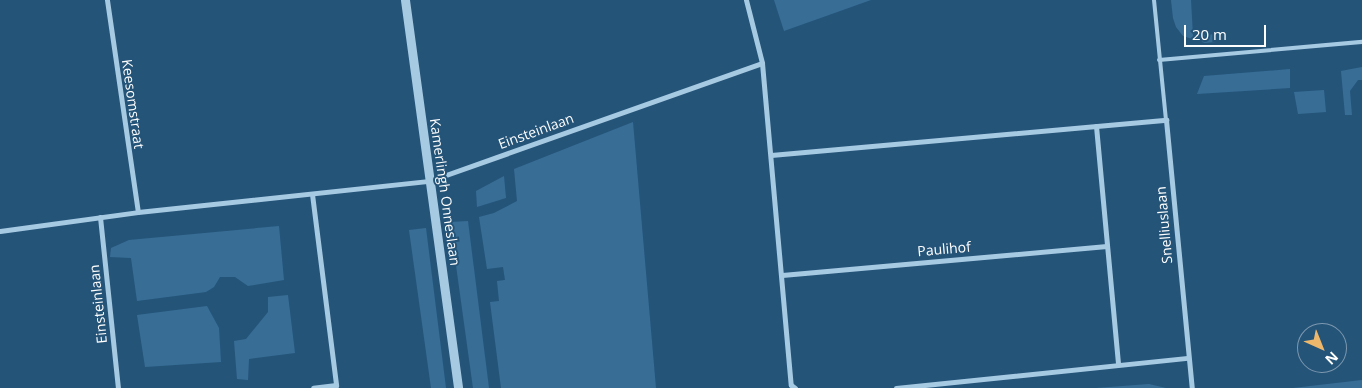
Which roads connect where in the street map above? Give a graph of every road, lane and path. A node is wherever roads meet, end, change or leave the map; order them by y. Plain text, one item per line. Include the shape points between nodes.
1 (107, 0) edge
2 (405, 0) edge
3 (746, 0) edge
4 (1154, 0) edge
5 (1362, 42) edge
6 (1159, 60) junction
7 (762, 63) junction
8 (1166, 120) junction
9 (1096, 126) junction
10 (771, 155) junction
11 (429, 181) junction
12 (312, 194) junction
13 (138, 212) junction
14 (100, 217) junction
15 (0, 231) edge
16 (1108, 246) junction
17 (782, 275) junction
18 (1188, 358) junction
19 (1118, 364) junction
20 (118, 388) edge
21 (313, 388) edge
22 (458, 388) edge
23 (796, 388) edge
24 (896, 388) edge
25 (1192, 388) edge

1 - 13 street, Keesomstraat
2 - 11 street, Kamerlingh Onneslaan
3 - 7 street
4 - 6 lane, Snelliuslaan
5 - 6 lane
6 - 8 lane, Snelliuslaan
7 - 10 street
7 - 11 street, Einsteinlaan
8 - 9 street
8 - 18 street, Snelliuslaan
9 - 10 street
9 - 16 street
10 - 17 street
11 - 12 street, Einsteinlaan
11 - 22 street, Kamerlingh Onneslaan
12 - 13 street, Einsteinlaan
12 - 21 street via 336,385
13 - 14 street, Einsteinlaan
14 - 15 street, Einsteinlaan
14 - 20 street, Einsteinlaan
16 - 17 street, Paulihof
16 - 19 street
17 - 23 street via 792,385
18 - 19 street
18 - 25 street, Snelliuslaan
19 - 24 street

